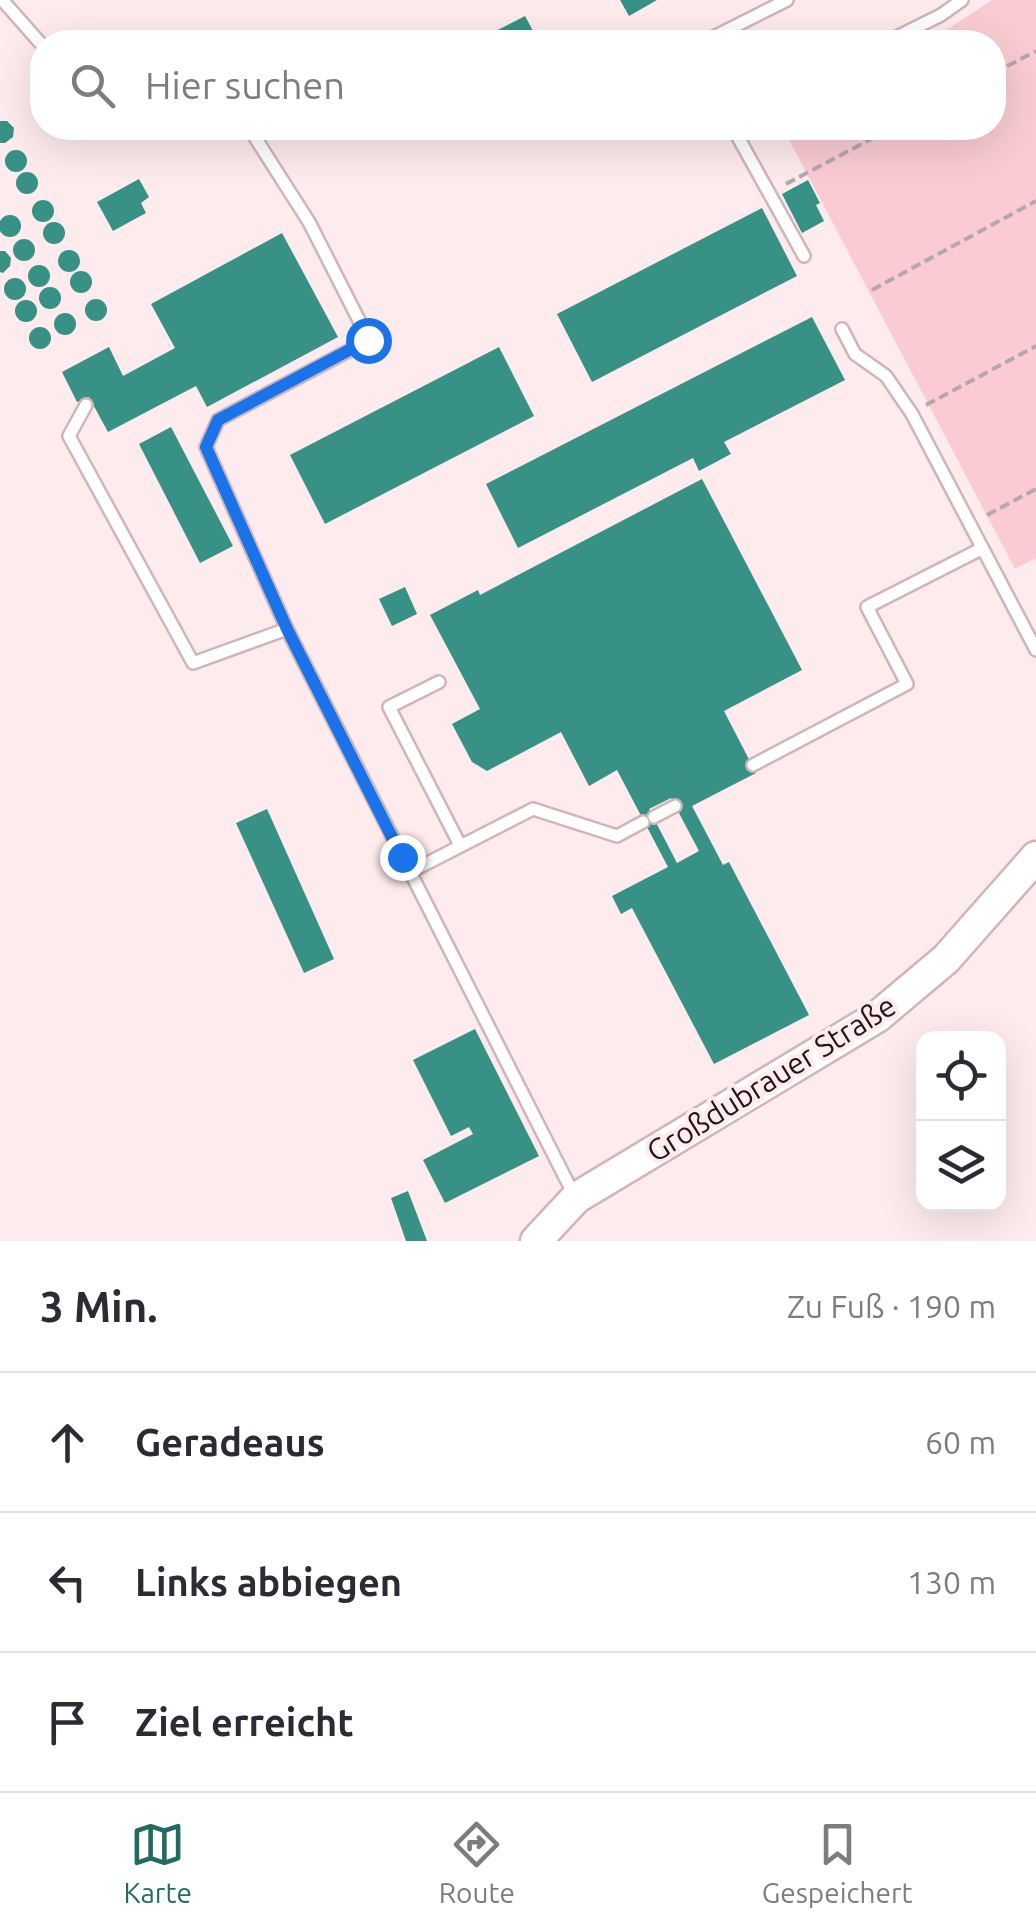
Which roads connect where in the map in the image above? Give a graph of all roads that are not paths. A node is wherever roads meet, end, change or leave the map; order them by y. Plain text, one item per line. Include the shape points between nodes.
1 (787, 0) edge
2 (962, 0) edge
3 (4, 2) edge
4 (728, 30) edge
5 (912, 30) edge
6 (30, 31) edge
7 (257, 140) edge
8 (740, 140) edge
9 (804, 256) dead end
10 (842, 329) dead end
11 (86, 406) dead end
12 (981, 549) junction
13 (287, 629) junction
14 (1036, 650) edge
15 (439, 682) dead end
16 (753, 765) dead end
17 (675, 806) dead end
18 (460, 846) junction
19 (1036, 857) edge
20 (410, 872) junction
21 (576, 1198) junction
22 (536, 1241) edge

1 - 4 lane
2 - 5 lane
3 - 6 lane
7 - 13 lane via 309,222 368,340 218,420 206,447
8 - 9 lane
10 - 12 lane via 854,354 886,376 912,414
11 - 13 lane via 68,436 193,663
12 - 14 lane
12 - 16 lane via 867,606 907,684
13 - 20 lane
15 - 18 lane via 389,707
17 - 18 lane via 618,836 532,809
18 - 20 lane
19 - 21 main road, Großdubrauer Straße via 946,959 877,1017
20 - 21 lane
21 - 22 main road, Großdubrauer Straße

